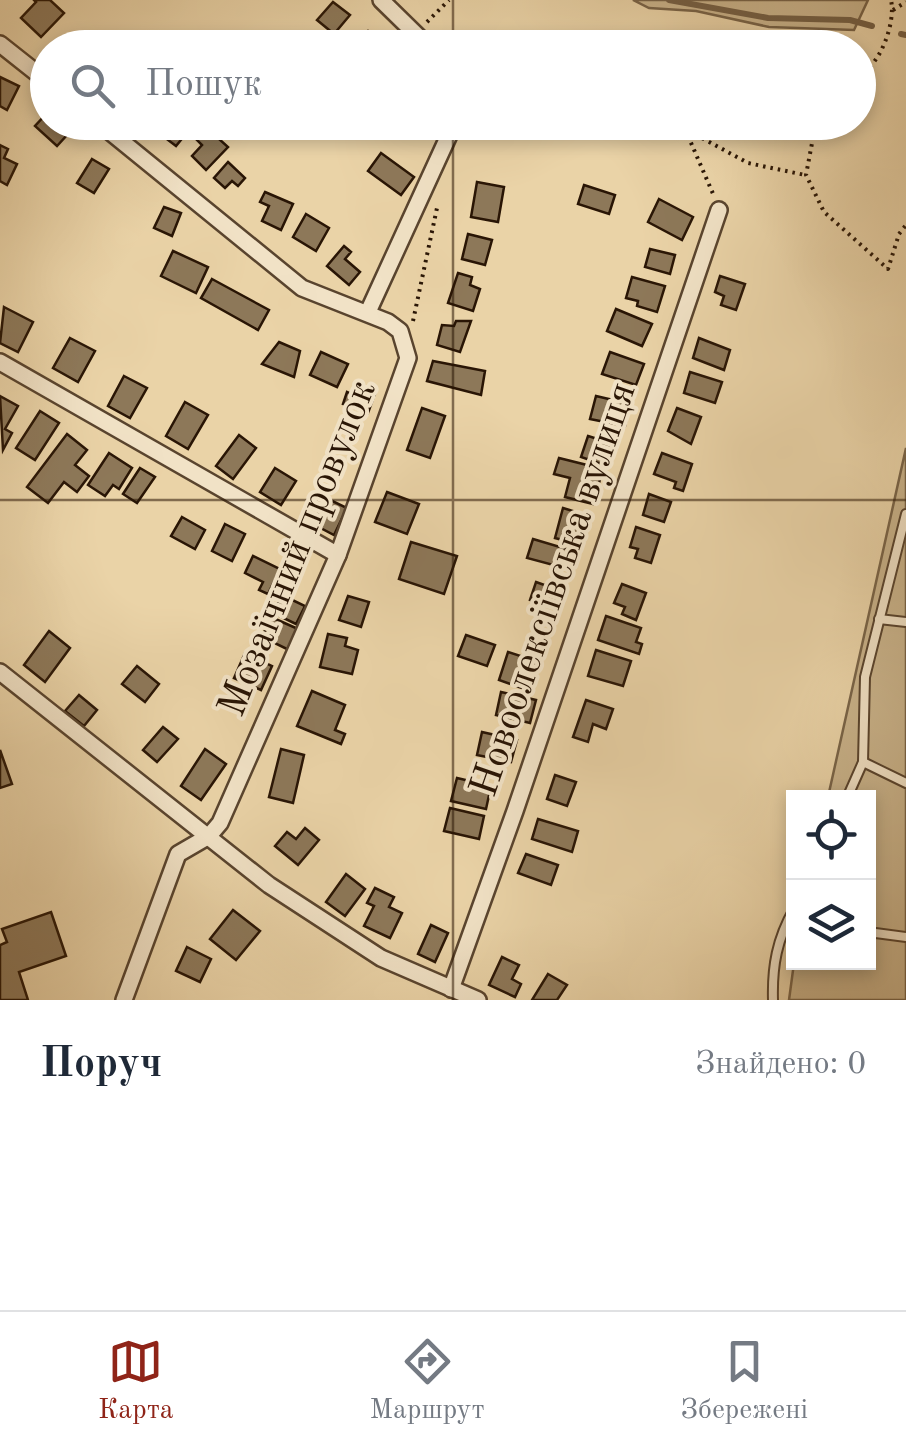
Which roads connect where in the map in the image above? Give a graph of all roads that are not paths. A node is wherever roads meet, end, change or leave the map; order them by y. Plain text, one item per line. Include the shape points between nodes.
1 (380, 0) edge
2 (414, 30) edge
3 (0, 44) edge
4 (30, 68) edge
5 (120, 140) edge
6 (447, 140) edge
7 (719, 210) road end
8 (368, 312) junction
9 (0, 362) edge
10 (906, 514) edge
11 (338, 555) junction
12 (879, 620) junction
13 (906, 622) edge
14 (0, 672) edge
15 (864, 762) junction
16 (906, 783) edge
17 (851, 790) edge
18 (209, 836) junction
19 (786, 933) edge
20 (876, 933) edge
21 (906, 937) edge
22 (450, 988) junction
23 (124, 1000) edge
24 (478, 1000) edge
25 (773, 1000) edge

1 - 2 street
3 - 4 street
5 - 8 street, Мозаїчний провулок via 302,288
6 - 8 street
7 - 22 street, Новоолексіївська вулиця
8 - 11 street, Мозаїчний провулок via 400,331 408,346 407,370
9 - 11 street
10 - 12 lane
11 - 18 street, Мозаїчний провулок
12 - 13 lane
12 - 15 lane via 865,677
14 - 18 street
15 - 16 lane
15 - 17 lane
18 - 22 street via 269,885 382,958
18 - 23 street, Мозаїчний провулок via 178,854
19 - 25 lane via 772,971
20 - 21 lane
22 - 24 street

